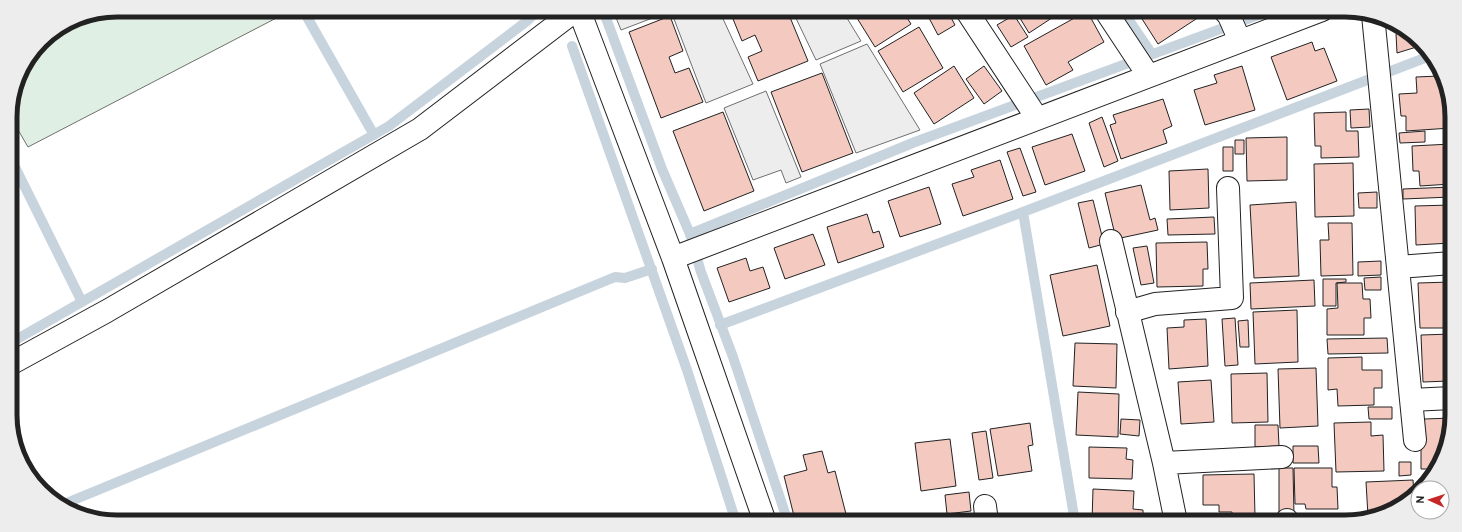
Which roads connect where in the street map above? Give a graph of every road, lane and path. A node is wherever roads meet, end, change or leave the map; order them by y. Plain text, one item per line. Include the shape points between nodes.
1 (567, 17) edge
2 (583, 17) edge
3 (971, 17) edge
4 (1110, 17) edge
5 (1280, 17) edge
6 (1374, 21) edge
7 (1232, 25) edge
8 (1142, 66) junction
9 (1030, 107) junction
10 (1228, 188) dead end
11 (1111, 241) dead end
12 (688, 252) junction
13 (1445, 264) edge
14 (1398, 267) junction
15 (1127, 312) junction
16 (17, 361) edge
17 (1445, 398) edge
18 (1411, 400) junction
19 (1415, 440) dead end
20 (1282, 457) dead end
21 (1164, 463) junction
22 (763, 515) edge
23 (1175, 515) edge

1 - 16 street via 420,129
2 - 12 street
3 - 9 street
4 - 8 street
5 - 7 street
6 - 14 street
7 - 8 street
8 - 9 street
9 - 12 street
10 - 15 street via 1232,298 1155,304
11 - 15 street
12 - 22 street
13 - 14 street
14 - 18 street
15 - 21 street
17 - 18 street
18 - 19 street
20 - 21 street
21 - 23 street

